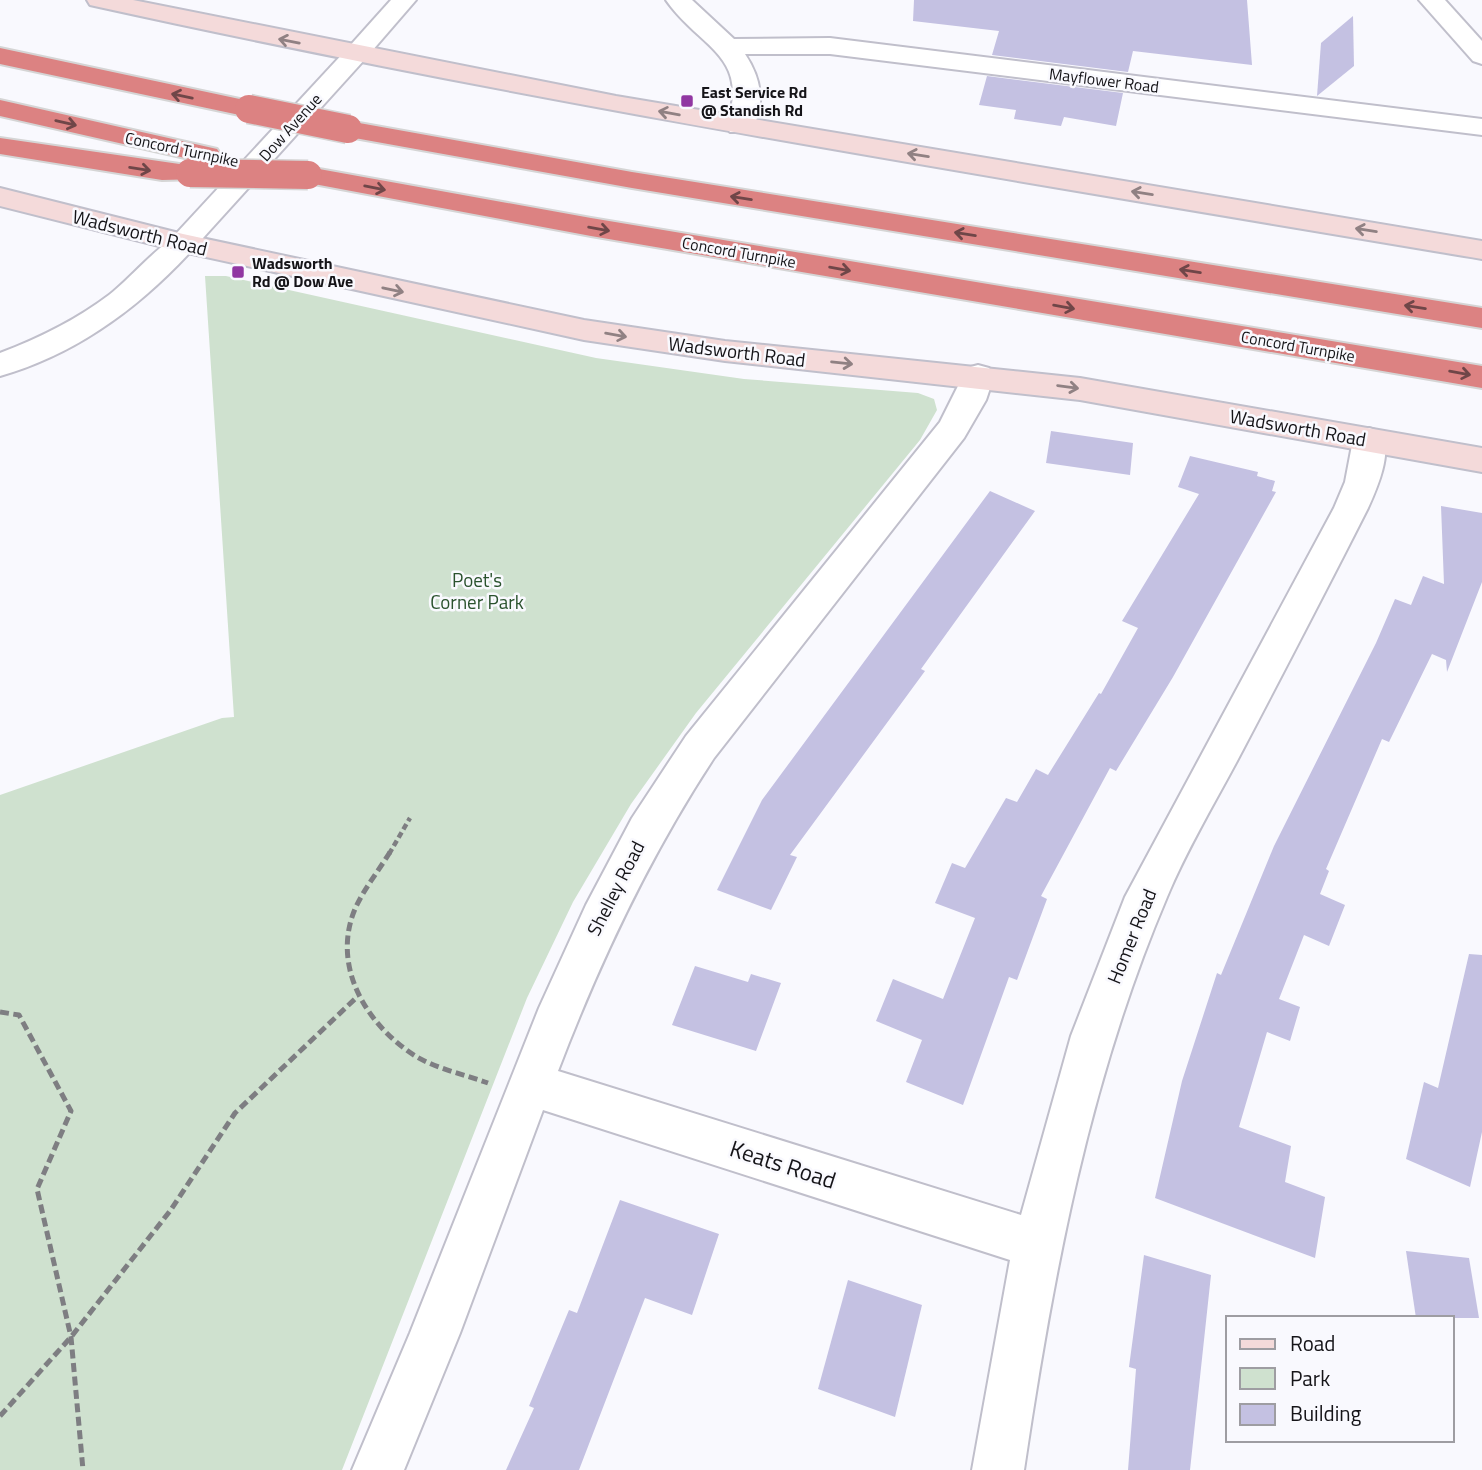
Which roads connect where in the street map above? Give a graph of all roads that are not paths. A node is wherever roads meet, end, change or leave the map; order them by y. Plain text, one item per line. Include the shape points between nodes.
1 (99, 0) edge
2 (678, 0) edge
3 (1431, 0) edge
4 (398, 1) edge
5 (726, 47) junction
6 (356, 54) junction
7 (0, 56) edge
8 (1482, 56) edge
9 (0, 108) edge
10 (740, 126) junction
11 (1482, 127) edge
12 (0, 146) edge
13 (198, 164) junction
14 (0, 197) edge
15 (183, 243) junction
16 (1482, 250) edge
17 (1482, 318) edge
18 (0, 365) edge
19 (978, 376) junction
20 (1482, 377) edge
21 (1369, 440) junction
22 (1482, 460) edge
23 (528, 1090) junction
24 (1036, 1244) junction
25 (378, 1470) edge
26 (998, 1470) edge

6 -> 1 main road
2 - 5 street
3 - 8 street
4 - 6 street, Dow Avenue
5 - 10 street via 741,65 749,88 750,103
5 - 11 street, Mayflower Road via 819,45
10 -> 6 main road
6 - 15 street, Dow Avenue
17 -> 7 highway, bridge via 632,180 348,129
9 -> 13 highway, Concord Turnpike
16 -> 10 main road
12 -> 13 highway via 162,172
13 -> 20 highway, Concord Turnpike, bridge via 308,175
14 - 15 main road, Wadsworth Road
15 - 18 street, Dow Avenue via 114,309 56,342
15 -> 19 main road, Wadsworth Road via 612,335 755,355
19 -> 21 main road, Wadsworth Road via 1090,390
19 - 23 street, Shelley Road via 952,430 669,791 607,900
21 - 22 main road, Wadsworth Road
21 - 24 street, Homer Road via 1362,482 1351,508 1174,840 1134,926 1095,1027
23 - 24 street, Keats Road
23 - 25 street, Shelley Road
24 - 26 street, Homer Road

